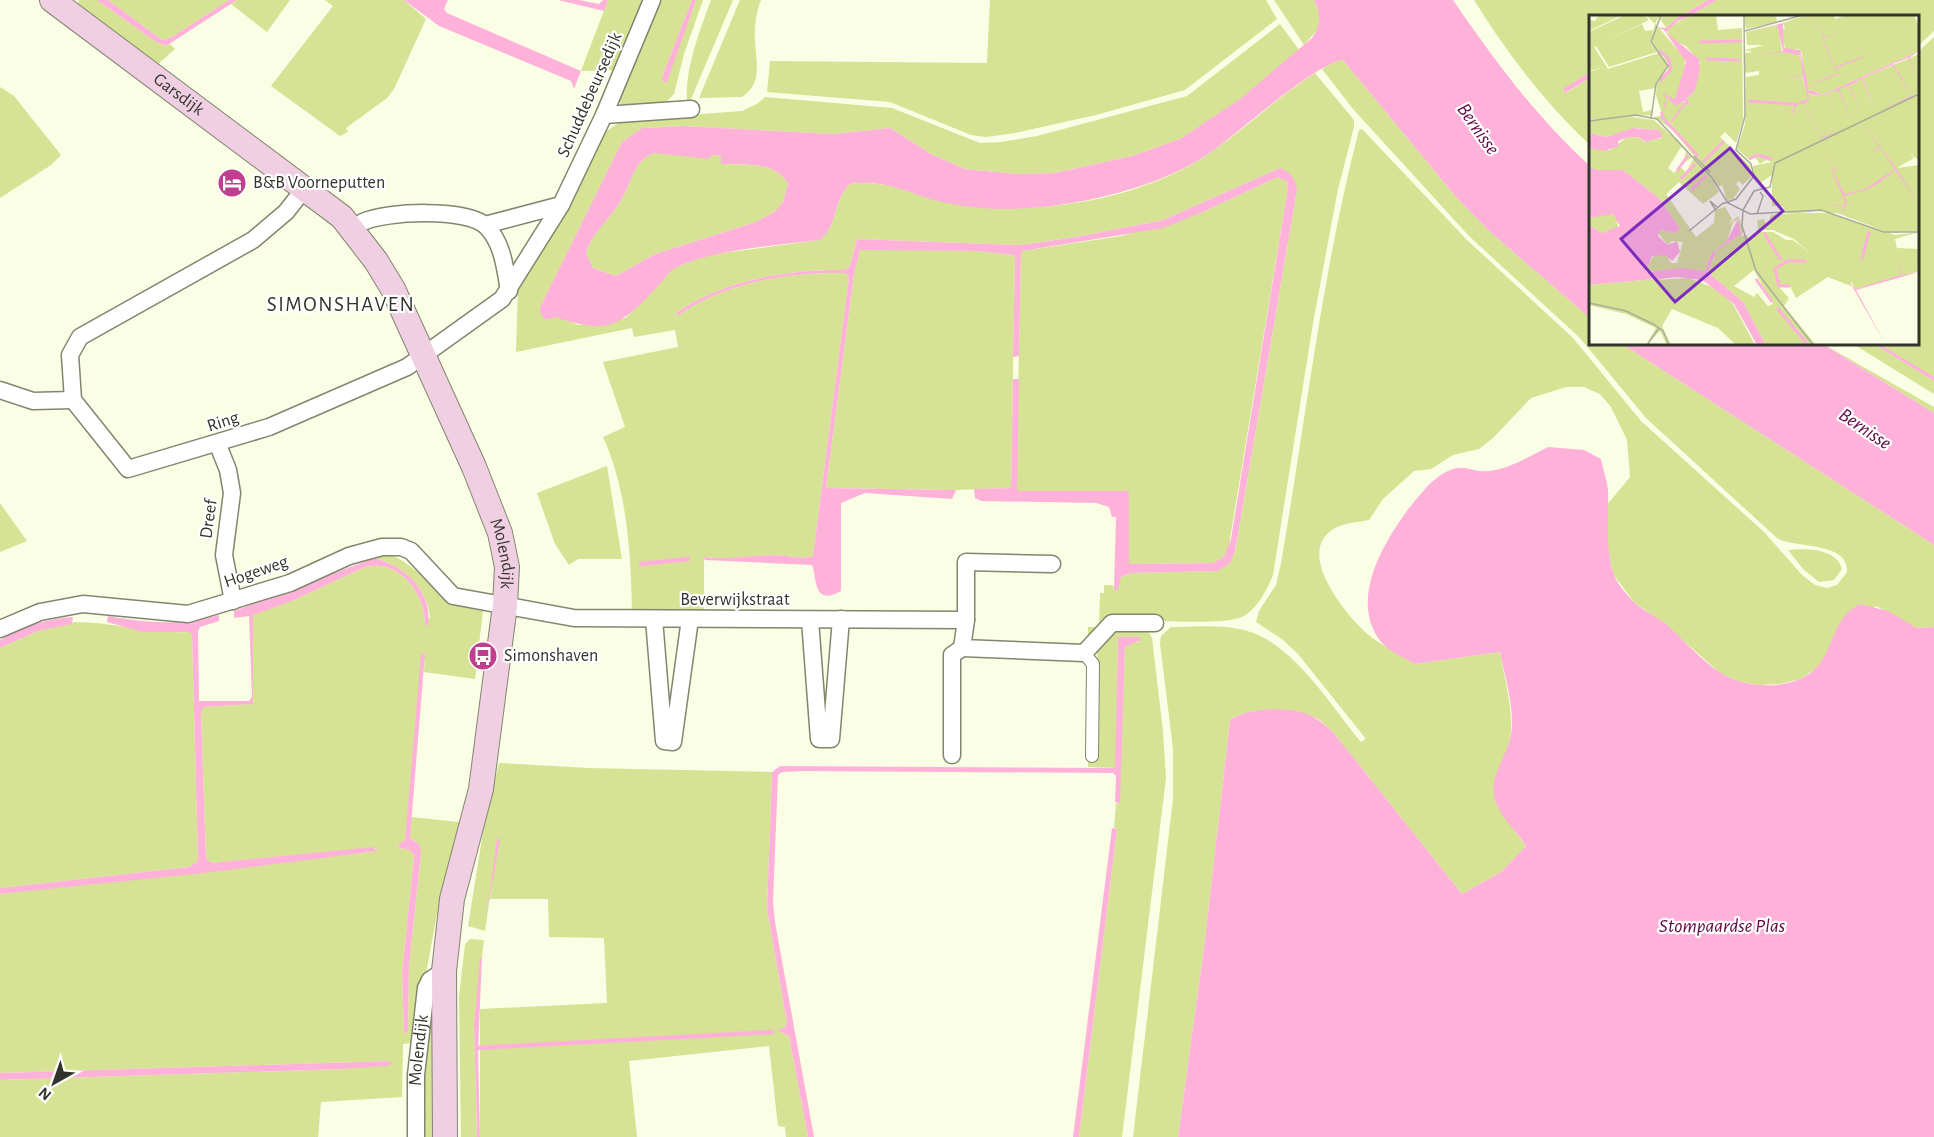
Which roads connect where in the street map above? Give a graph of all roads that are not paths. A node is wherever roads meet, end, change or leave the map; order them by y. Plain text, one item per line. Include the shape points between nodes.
1 (52, 0) edge
2 (652, 0) edge
3 (691, 109) dead end
4 (604, 115) junction
5 (305, 188) junction
6 (561, 205) junction
7 (485, 225) junction
8 (352, 230) junction
9 (509, 291) junction
10 (422, 355) junction
11 (0, 390) edge
12 (73, 400) junction
13 (218, 445) junction
14 (1052, 564) dead end
15 (233, 602) junction
16 (506, 605) junction
17 (654, 619) junction
18 (690, 619) junction
19 (841, 619) junction
20 (810, 620) junction
21 (966, 620) junction
22 (1155, 623) dead end
23 (0, 629) edge
24 (962, 648) junction
25 (1084, 653) junction
26 (952, 755) dead end
27 (1092, 756) dead end
28 (444, 971) junction
29 (417, 1137) edge
30 (445, 1137) edge

1 - 5 main road, Garsdijk
2 - 4 street, Schuddebeursedijk
3 - 4 street
4 - 6 street, Schuddebeursedijk
5 - 8 main road, Molendijk
5 - 12 street via 286,212 253,240 80,337 70,355
6 - 7 street
6 - 9 street, Schuddebeursedijk
7 - 8 street via 440,213 378,217
7 - 9 street via 504,257
8 - 10 main road, Molendijk via 393,289
9 - 10 street, Ring via 480,317
10 - 13 street, Ring via 386,377
10 - 16 main road, Molendijk via 500,533 507,567
11 - 12 street via 33,401
12 - 13 street, Ring via 128,469
13 - 15 street, Dreef via 232,493 224,555
14 - 21 street via 966,562
15 - 16 street, Hogeweg via 382,547 411,551 453,596
15 - 23 street, Hogeweg via 188,614 83,604 40,612
16 - 17 street, Beverwijkstraat via 574,618
16 - 28 main road, Molendijk via 481,789 452,898
17 - 18 street, Beverwijkstraat
17 - 18 street via 664,741 673,742
18 - 20 street, Beverwijkstraat
19 - 20 street, Beverwijkstraat
19 - 20 street via 831,739 819,739
19 - 21 street, Beverwijkstraat
21 - 24 street
22 - 25 street via 1112,622
24 - 25 street
24 - 26 street via 952,655
25 - 27 street via 1093,664
28 - 29 street, Molendijk via 430,980 426,988 416,1075
28 - 30 main road, Molendijk

